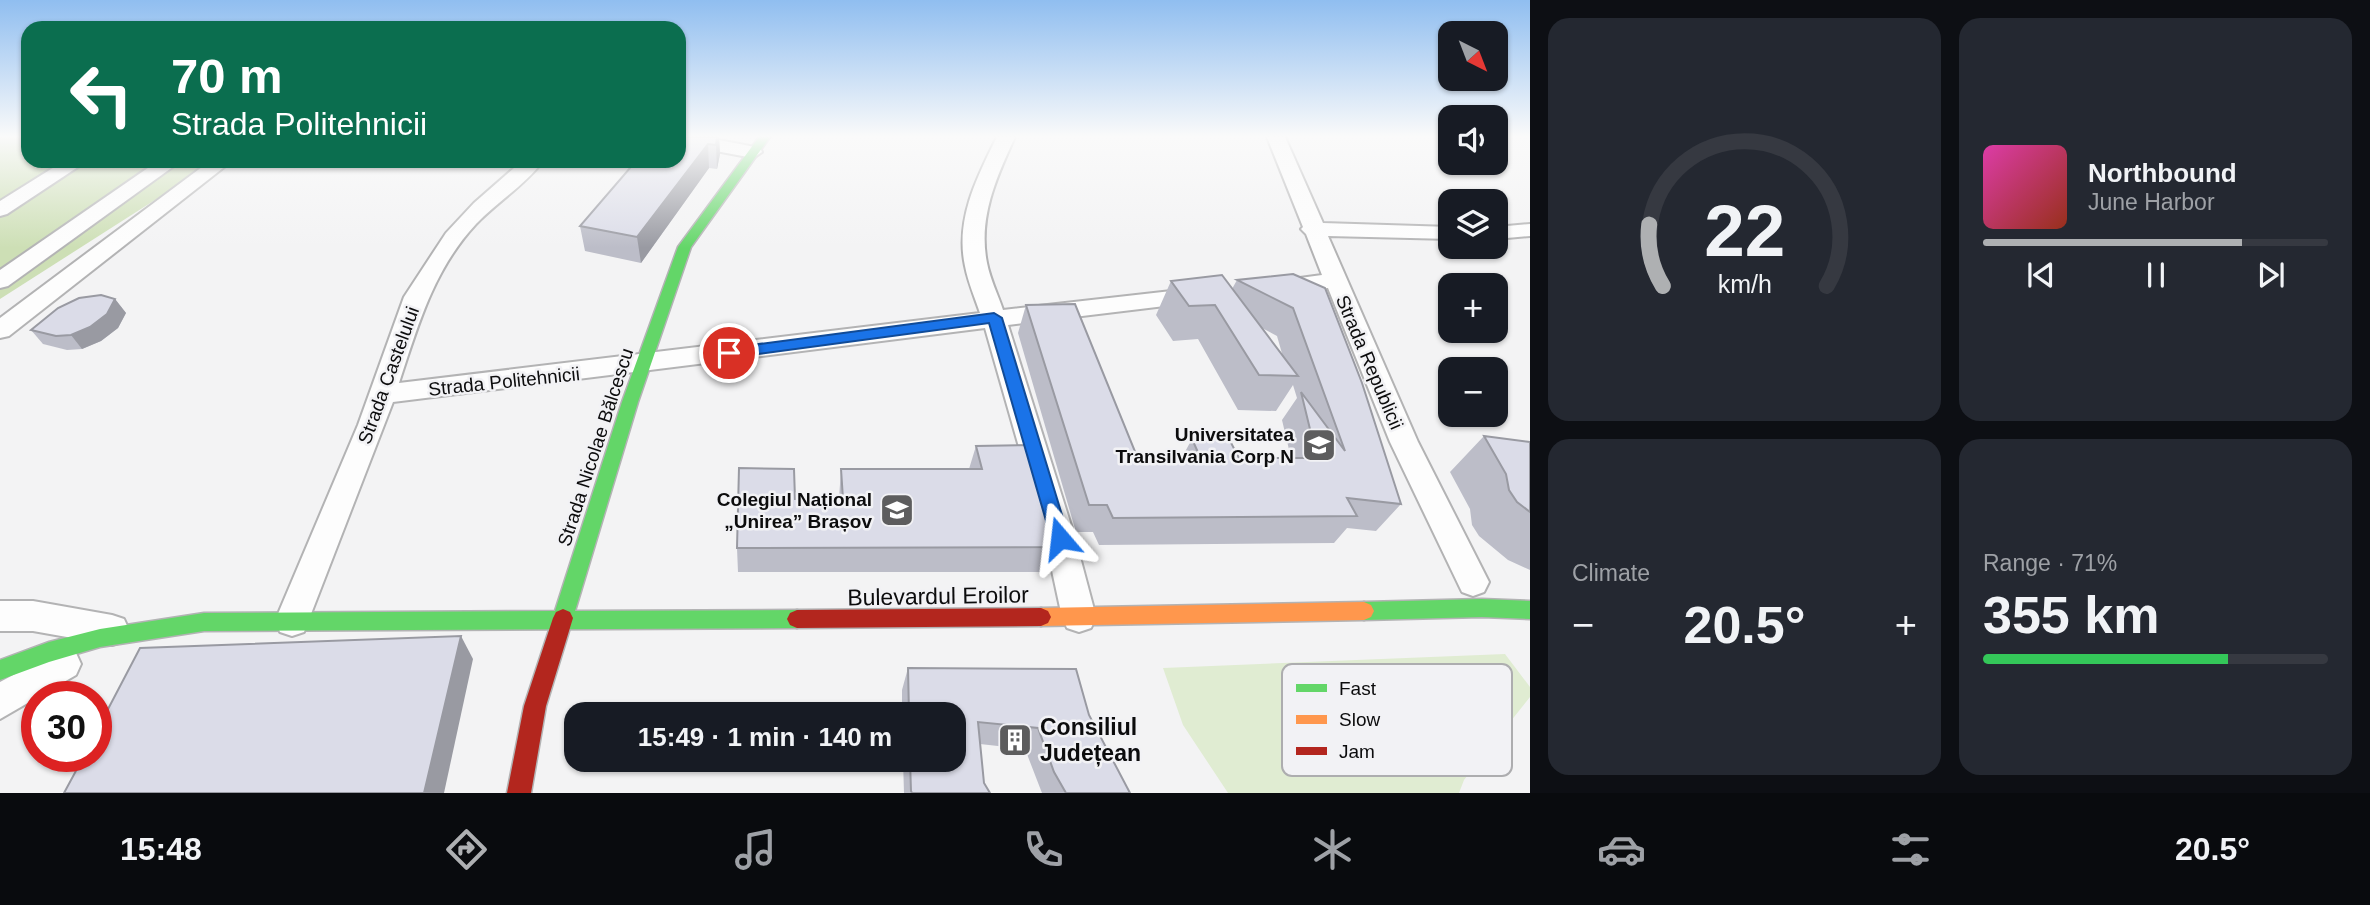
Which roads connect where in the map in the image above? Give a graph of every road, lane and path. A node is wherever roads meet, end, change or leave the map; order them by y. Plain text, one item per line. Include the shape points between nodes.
1 (56, 174) edge
2 (152, 174) edge
3 (205, 174) edge
4 (518, 174) edge
5 (738, 174) edge
6 (989, 174) edge
7 (1290, 174) edge
8 (0, 210) edge
9 (1312, 229) junction
10 (1530, 230) edge
11 (1508, 232) edge
12 (1438, 233) edge
13 (1336, 280) junction
14 (0, 281) edge
15 (1254, 289) edge
16 (1227, 292) edge
17 (994, 318) junction
18 (0, 330) edge
19 (643, 365) junction
20 (382, 394) junction
21 (1473, 582) dead end
22 (1482, 608) junction
23 (1530, 610) edge
24 (0, 616) edge
25 (1079, 617) junction
26 (292, 621) junction
27 (561, 621) junction
28 (1519, 625) dead end
29 (125, 633) junction
30 (0, 670) edge
31 (0, 702) edge
32 (519, 793) edge

1 - 8 street
2 - 14 street
3 - 18 street
4 - 20 street, Strada Castelului via 460,225 439,253 416,297
5 - 19 street, Strada Nicolae Bălcescu via 685,247
6 - 17 street via 974,228 976,266
7 - 9 street, Strada Republicii
9 - 12 street
9 - 13 street, Strada Republicii
10 - 11 street
13 - 15 street
13 - 21 street, Strada Republicii via 1404,442
16 - 17 street, Strada Politehnicii
17 - 19 street, Strada Politehnicii
17 - 25 street
19 - 20 street, Strada Politehnicii
19 - 27 street, Strada Nicolae Bălcescu
20 - 26 street, Strada Castelului
22 - 23 street, Bulevardul Eroilor
22 - 25 street, Bulevardul Eroilor
22 - 28 street, Bulevardul Eroilor
24 - 29 street via 85,623
25 - 27 street, Bulevardul Eroilor
26 - 27 street, Bulevardul Eroilor
26 - 29 street, Bulevardul Eroilor via 181,624
27 - 32 street, Strada Nicolae Bălcescu via 535,706
29 - 30 street, Bulevardul Eroilor via 48,652
29 - 31 street

